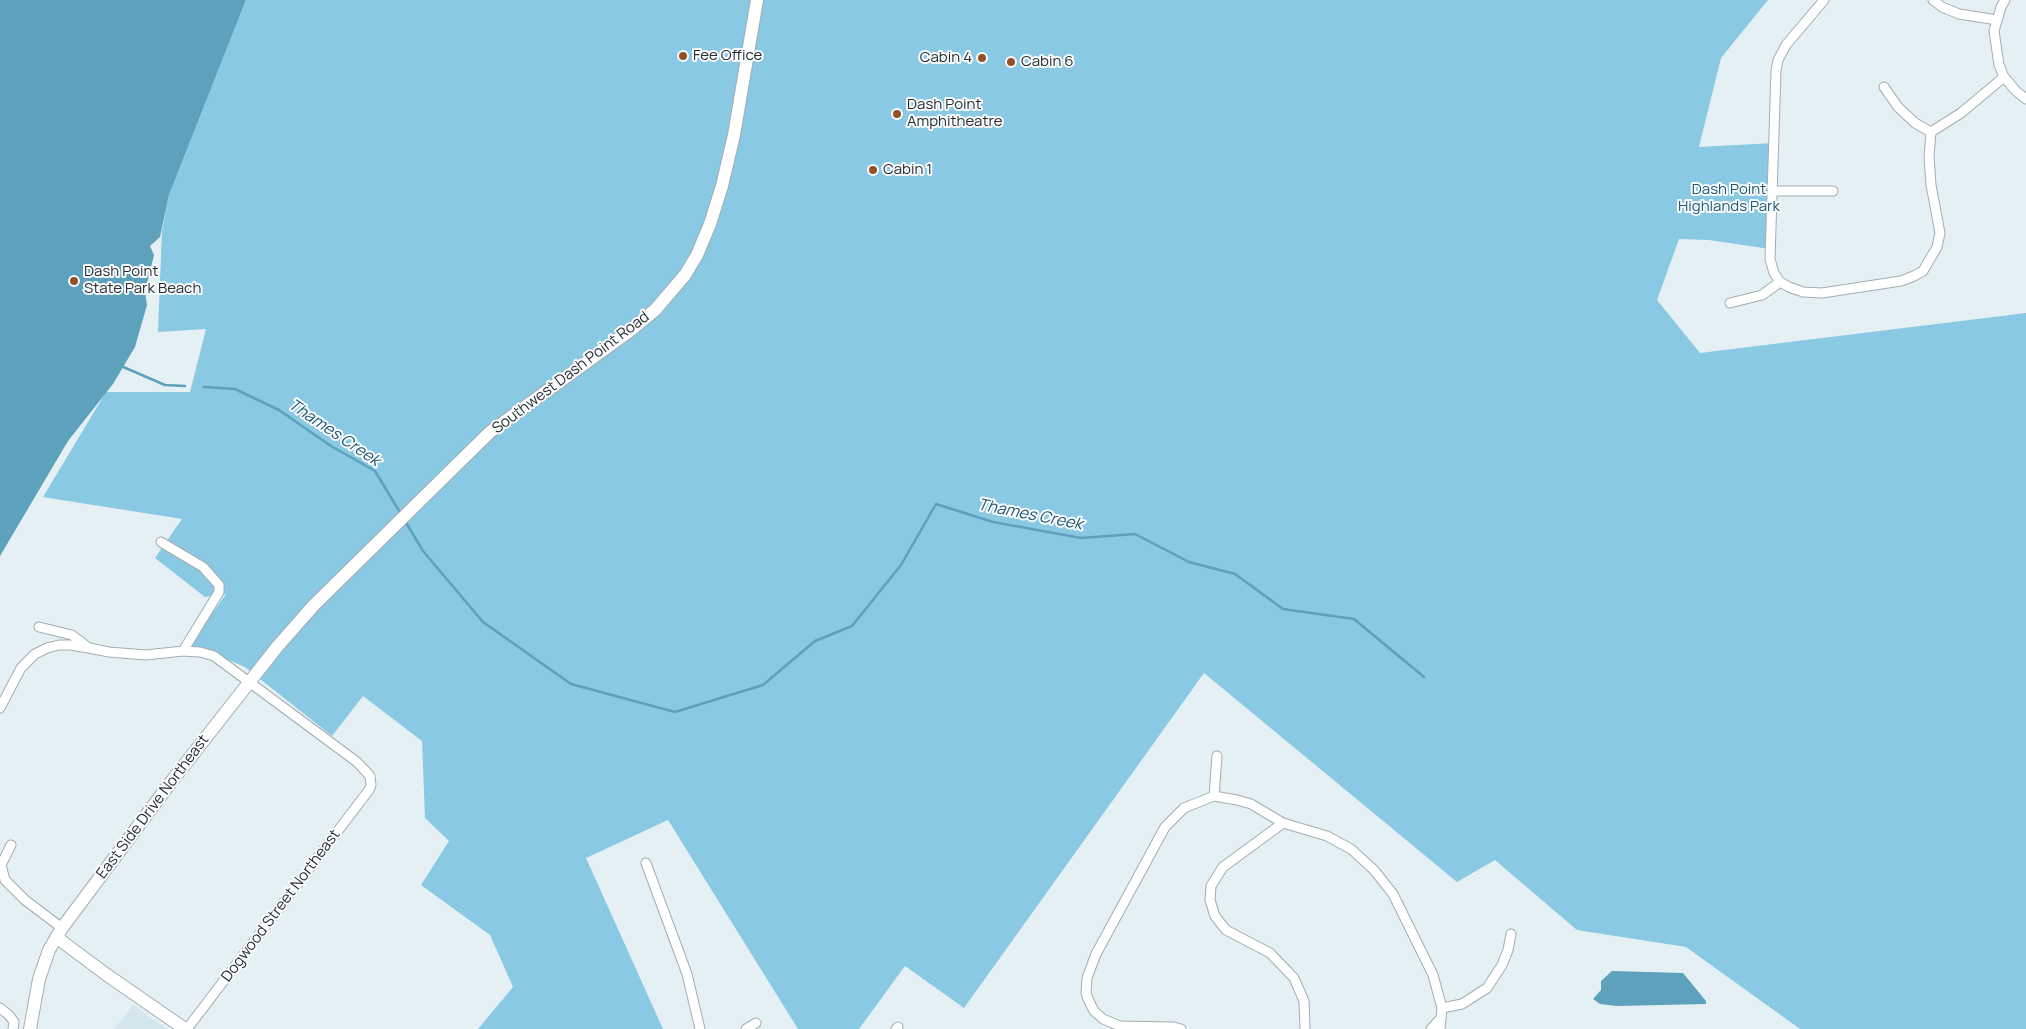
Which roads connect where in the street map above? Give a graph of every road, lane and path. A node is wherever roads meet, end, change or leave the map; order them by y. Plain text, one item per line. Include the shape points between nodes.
1 (757, 0) edge
2 (1824, 0) edge
3 (1933, 0) edge
4 (2005, 0) edge
5 (1997, 20) junction
6 (2004, 77) junction
7 (1884, 86) dead end
8 (2026, 99) edge
9 (1931, 132) junction
10 (1772, 191) junction
11 (1833, 191) dead end
12 (1780, 282) junction
13 (1730, 302) dead end
14 (161, 542) dead end
15 (314, 606) joint
16 (38, 627) dead end
17 (90, 648) junction
18 (183, 651) junction
19 (249, 681) junction
20 (0, 708) edge
21 (1217, 756) dead end
22 (1214, 796) junction
23 (1283, 823) junction
24 (11, 845) dead end
25 (646, 863) dead end
26 (59, 932) junction
27 (1511, 934) dead end
28 (0, 1008) edge
29 (1442, 1008) junction
30 (1440, 1019) junction
31 (756, 1023) dead end
32 (13, 1029) edge
33 (30, 1029) edge
34 (186, 1029) edge
35 (700, 1029) edge
36 (746, 1029) edge
37 (1181, 1029) edge
38 (1305, 1029) edge
39 (1431, 1029) edge
40 (1440, 1029) edge

1 - 15 main road, Southwest Dash Point Road via 722,186 710,224 685,275 655,310 628,333 490,432
2 - 10 street via 1786,45 1778,60
3 - 5 street via 1959,14
4 - 5 street
5 - 6 street via 1995,44
6 - 8 street
6 - 9 street via 1961,113
7 - 9 street via 1898,107
9 - 12 street via 1931,185 1940,233 1937,247 1923,271 1902,280 1822,293 1803,292
10 - 11 street
10 - 12 street via 1770,259
12 - 13 street via 1762,295
14 - 18 street via 203,567 219,585 219,592
15 - 19 main road, East Side Drive Northeast
16 - 17 street via 72,636
17 - 18 street via 146,655
17 - 20 street via 59,645 35,654 21,668
18 - 19 street via 214,656
19 - 26 main road, East Side Drive Northeast
19 - 34 street, Dogwood Street Northeast via 361,765 370,774 372,782
21 - 22 street
22 - 23 street via 1251,804
22 - 37 street via 1184,808 1165,827 1096,954 1087,978 1088,999 1103,1019 1120,1026
23 - 29 street via 1340,842 1374,870 1408,922 1432,975
23 - 38 street via 1223,867 1211,886 1210,900 1215,916 1226,930 1270,953 1294,978 1304,1001
24 - 26 street via 1,865 3,877
25 - 35 street via 687,974
26 - 33 main road, East Side Drive Northeast via 39,979
26 - 34 main road via 114,980
27 - 29 street via 1502,965 1487,988 1462,1004
28 - 32 street via 14,1022
29 - 30 street
30 - 39 street
30 - 40 street
31 - 36 street

